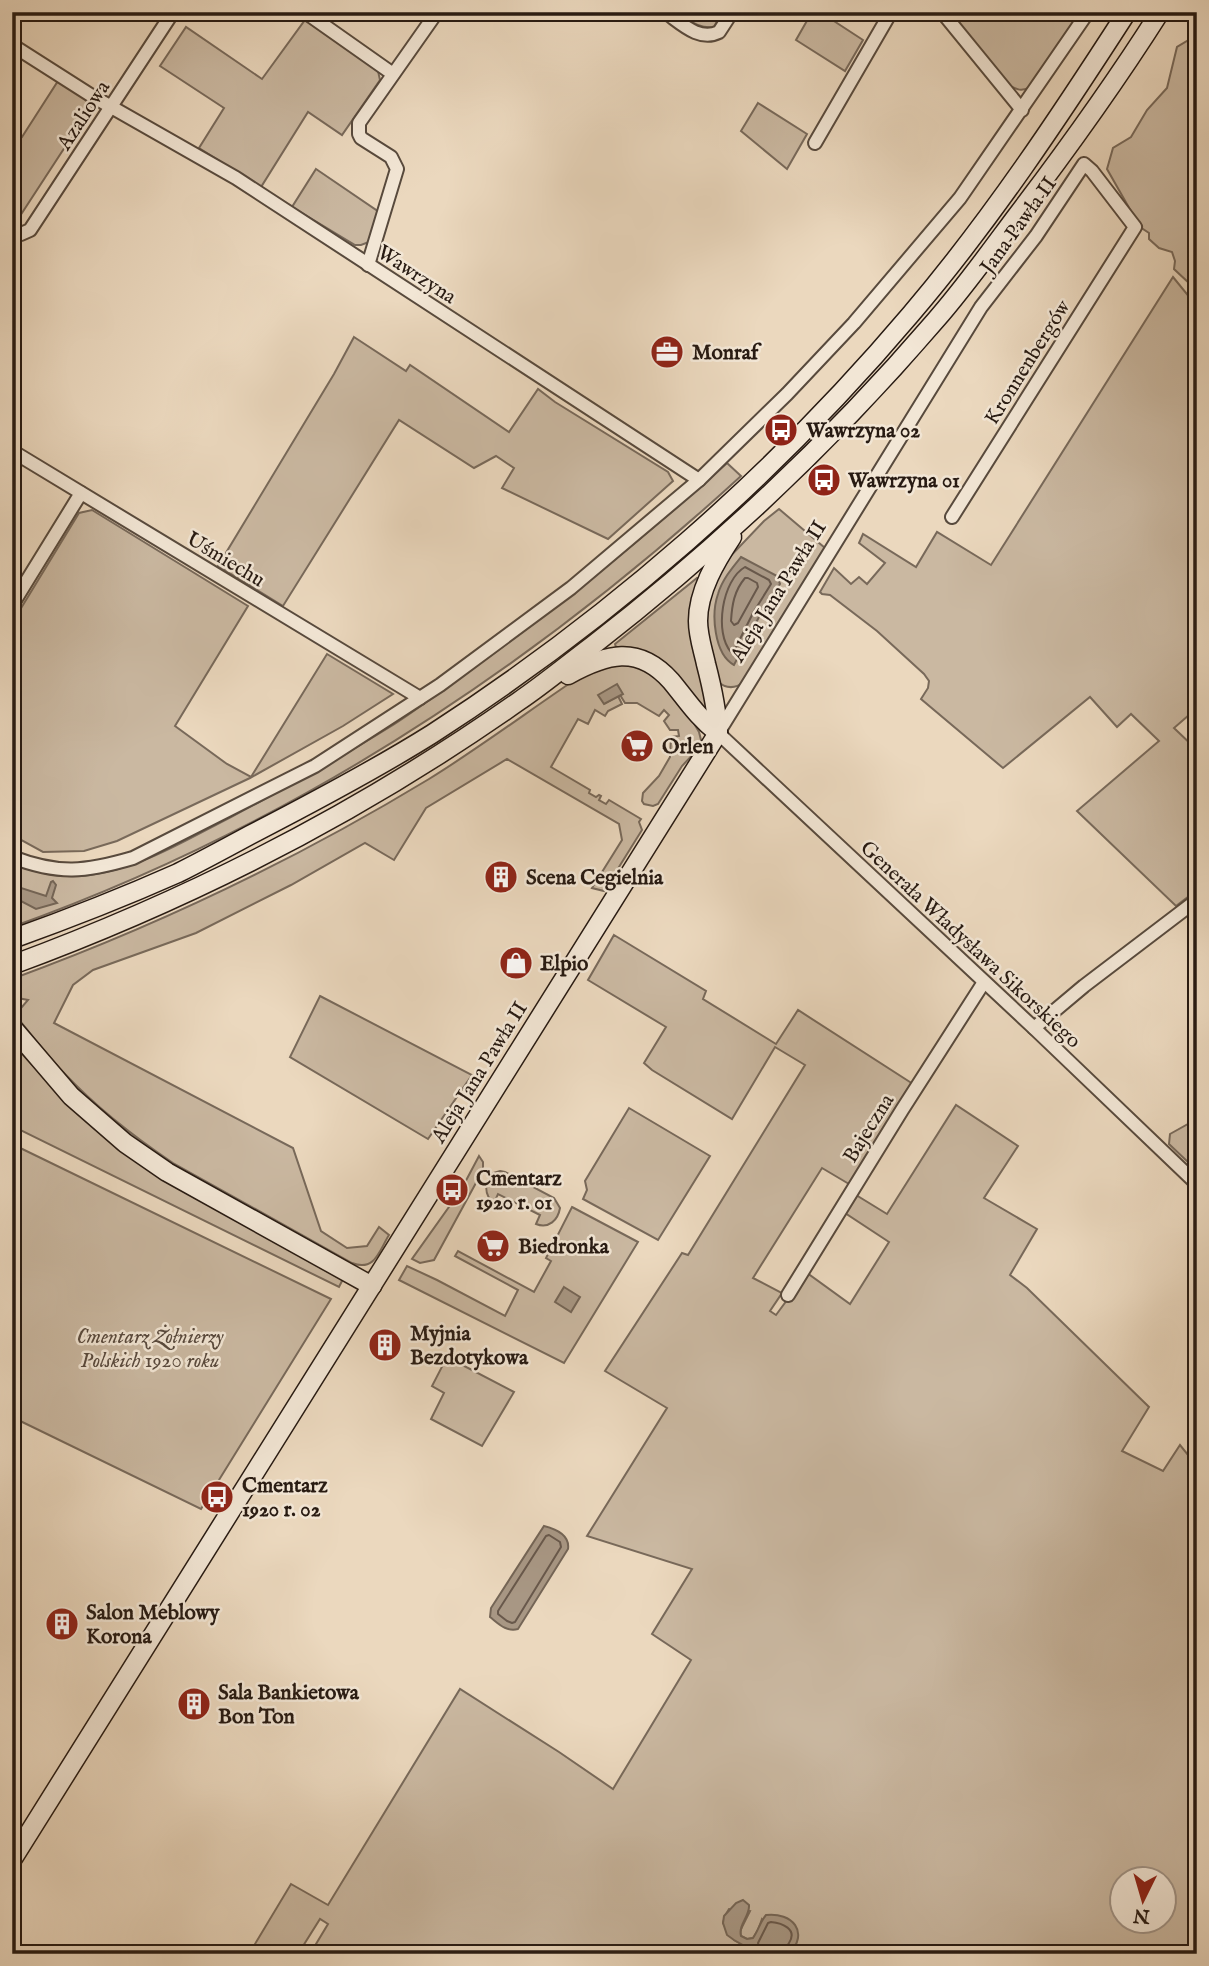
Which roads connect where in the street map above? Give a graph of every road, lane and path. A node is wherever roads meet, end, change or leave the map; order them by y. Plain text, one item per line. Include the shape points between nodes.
1 (173, 12) edge
2 (305, 12) edge
3 (437, 12) edge
4 (665, 12) edge
5 (732, 12) edge
6 (891, 12) edge
7 (942, 12) edge
8 (1088, 12) edge
9 (1126, 12) edge
10 (1160, 12) edge
11 (12, 45) edge
12 (393, 74) junction
13 (111, 108) junction
14 (1022, 110) junction
15 (815, 143) dead end
16 (1084, 164) joint
17 (17, 233) edge
18 (368, 265) junction
19 (981, 307) joint
20 (12, 451) edge
21 (699, 480) junction
22 (81, 493) junction
23 (953, 517) dead end
24 (743, 520) junction
25 (12, 605) edge
26 (420, 698) junction
27 (520, 701) junction
28 (718, 733) junction
29 (12, 857) edge
30 (1197, 900) edge
31 (12, 939) edge
32 (12, 965) edge
33 (984, 982) junction
34 (12, 1027) edge
35 (1034, 1028) junction
36 (1197, 1184) edge
37 (372, 1286) junction
38 (788, 1296) dead end
39 (12, 1860) edge

1 - 13 street, Azaliowa
2 - 12 street
3 - 12 street
4 - 5 street via 701,35 719,32
6 - 15 street
7 - 14 street
8 - 14 street
9 - 31 main road via 1049,130 910,315 815,420 674,552 508,681 369,772 178,872
10 - 24 main road via 1068,149 936,321
11 - 13 street, Wawrzyna
12 - 18 street via 358,128 361,138 391,157 397,169
13 - 17 street, Azaliowa via 30,230
13 - 18 street, Wawrzyna via 236,178
14 - 21 street via 960,198 854,323
16 - 19 street, Jana Pawła II
16 - 23 street, Kronnenbergów via 1135,227
18 - 21 street, Wawrzyna
19 - 28 street, Aleja Jana Pawła II
20 - 22 street, Uśmiechu
21 - 26 street via 571,588
22 - 25 street
22 - 26 street, Uśmiechu
24 - 27 main road
24 - 28 main road via 714,567 698,620
26 - 29 street via 315,766 133,858 102,867 57,869
27 - 28 main road via 594,661 633,657 659,669 704,723
27 - 32 main road via 394,782 260,857 160,905
28 - 33 street, Generała Władysława Sikorskiego
28 - 37 main road, Aleja Jana Pawła II
30 - 35 street
33 - 35 street, Generała Władysława Sikorskiego
33 - 38 street, Bajeczna
34 - 37 main road via 71,1096 125,1143 167,1172
35 - 36 street, Generała Władysława Sikorskiego
37 - 39 main road, Aleja Jana Pawła II

